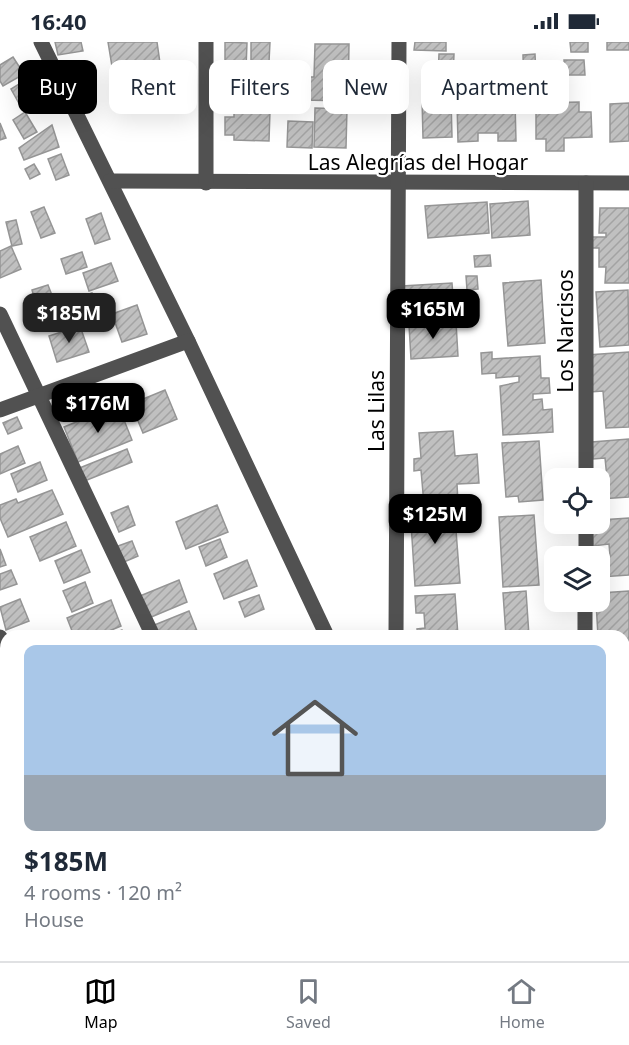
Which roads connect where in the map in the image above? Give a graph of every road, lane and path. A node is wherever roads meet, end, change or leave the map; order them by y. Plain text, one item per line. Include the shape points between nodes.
1 (41, 42) edge
2 (206, 42) edge
3 (399, 42) edge
4 (110, 181) junction
5 (206, 183) junction
6 (399, 183) junction
7 (586, 183) junction
8 (629, 183) edge
9 (0, 314) edge
10 (188, 341) junction
11 (40, 395) junction
12 (0, 410) edge
13 (586, 468) edge
14 (585, 612) edge
15 (150, 630) edge
16 (324, 630) edge
17 (396, 630) edge
18 (585, 630) edge

1 - 4 street
2 - 5 street
3 - 6 street, Las Lilas
4 - 5 street, Las Alegrías del Hogar
4 - 10 street
5 - 6 street, Las Alegrías del Hogar
6 - 7 street, Las Alegrías del Hogar
6 - 17 street, Las Lilas
7 - 8 street, Las Alegrías del Hogar
7 - 13 street, Los Narcisos
9 - 11 street
10 - 11 street
10 - 16 street
11 - 12 street
11 - 15 street
14 - 18 street

